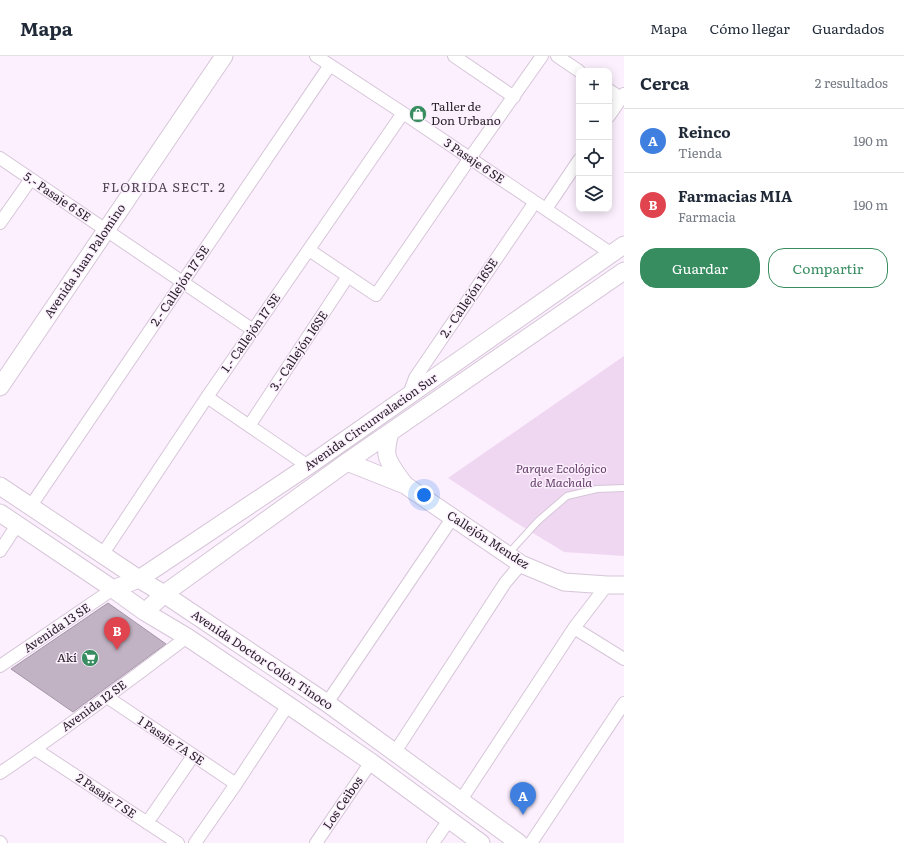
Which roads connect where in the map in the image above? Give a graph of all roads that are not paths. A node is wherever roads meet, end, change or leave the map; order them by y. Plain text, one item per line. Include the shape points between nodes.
1 (224, 56) edge
2 (316, 56) edge
3 (454, 56) edge
4 (542, 56) edge
5 (557, 56) edge
6 (330, 65) junction
7 (576, 68) edge
8 (612, 91) edge
9 (622, 96) edge
10 (514, 97) junction
11 (612, 111) edge
12 (403, 113) junction
13 (0, 158) edge
14 (470, 158) junction
15 (576, 164) edge
16 (31, 179) junction
17 (535, 202) junction
18 (546, 209) junction
19 (0, 223) edge
20 (106, 230) junction
21 (309, 250) junction
22 (618, 250) edge
23 (624, 271) edge
24 (348, 276) junction
25 (183, 282) junction
26 (253, 330) junction
27 (0, 387) edge
28 (207, 397) junction
29 (403, 400) junction
30 (410, 419) junction
31 (249, 426) junction
32 (390, 433) junction
33 (348, 462) junction
34 (308, 466) junction
35 (405, 485) junction
36 (0, 486) edge
37 (624, 488) edge
38 (30, 507) junction
39 (0, 513) edge
40 (453, 517) junction
41 (18, 525) junction
42 (0, 551) edge
43 (102, 555) junction
44 (514, 559) junction
45 (139, 579) junction
46 (607, 585) junction
47 (624, 585) edge
48 (113, 589) junction
49 (164, 594) junction
50 (145, 612) junction
51 (574, 628) junction
52 (187, 637) junction
53 (624, 659) edge
54 (0, 666) edge
55 (107, 698) junction
56 (328, 703) junction
57 (624, 703) edge
58 (288, 705) junction
59 (35, 749) junction
60 (395, 752) junction
61 (193, 756) junction
62 (370, 762) junction
63 (0, 773) edge
64 (236, 784) junction
65 (461, 800) junction
66 (449, 820) junction
67 (147, 823) junction
68 (178, 843) edge
69 (195, 843) edge
70 (316, 843) edge
71 (433, 843) edge
72 (481, 843) edge
73 (519, 843) edge
74 (532, 843) edge

1 - 20 main road, Avenida Juan Palomino
2 - 6 street, 3 Pasaje 6 SE
3 - 10 street
4 - 10 street
5 - 7 street
6 - 12 street, 3 Pasaje 6 SE
6 - 25 street, 2.- Callejón 17 SE
8 - 9 street
9 - 11 street
10 - 14 street
12 - 14 street, 3 Pasaje 6 SE
12 - 21 street, 1.- Callejón 17 SE
13 - 16 street, 5.- Pasaje 6 SE
14 - 17 street, 3 Pasaje 6 SE
14 - 24 street via 376,294
15 - 18 street
16 - 19 street
16 - 20 street, 5.- Pasaje 6 SE
17 - 18 street, 3 Pasaje 6 SE
17 - 29 street, 2.- Callejón 16SE via 415,378
18 - 22 street, 3 Pasaje 6 SE
20 - 25 street, 5.- Pasaje 6 SE
20 - 27 main road, Avenida Juan Palomino
21 - 24 street
21 - 26 street, 1.- Callejón 17 SE
22 - 29 main road, Avenida Circunvalacion Sur
23 - 30 main road, Avenida Circunvalacion Sur
24 - 31 street, 3.- Callejón 16SE
25 - 26 street, 5.- Pasaje 6 SE
25 - 38 street, 2.- Callejón 17 SE
26 - 28 street, 1.- Callejón 17 SE
28 - 31 street
28 - 43 street, 1.- Callejón 17 SE
29 - 30 main road
29 - 34 main road, Avenida Circunvalacion Sur
30 - 32 main road, Avenida Circunvalacion Sur
31 - 34 street
32 - 33 main road, Avenida Circunvalacion Sur
32 - 35 main road, Callejón Mendez via 387,456
33 - 35 main road, Callejón Mendez
33 - 49 main road, Avenida Circunvalacion Sur
34 - 45 main road, Avenida Circunvalacion Sur
35 - 40 main road, Callejón Mendez
36 - 38 main road, Avenida Doctor Colón Tinoco
37 - 44 lane via 597,489 568,496 538,521
38 - 43 main road, Avenida Doctor Colón Tinoco
39 - 41 main road, Avenida Doctor Colón Tinoco
40 - 44 main road, Callejón Mendez
40 - 56 street
41 - 42 street
41 - 48 main road, Avenida Doctor Colón Tinoco
43 - 45 main road, Avenida Doctor Colón Tinoco
44 - 46 main road, Callejón Mendez via 564,582
44 - 60 street via 505,583
45 - 48 main road, Avenida Circunvalacion Sur
45 - 49 main road, Avenida Doctor Colón Tinoco
46 - 47 main road, Callejón Mendez
46 - 51 street
48 - 50 main road, Avenida Doctor Colón Tinoco
48 - 54 street, Avenida 13 SE
49 - 50 main road, Avenida Circunvalacion Sur
49 - 56 main road, Avenida Doctor Colón Tinoco
50 - 52 main road, Avenida Doctor Colón Tinoco
51 - 53 street
51 - 65 street
52 - 55 street, Avenida 12 SE
52 - 58 main road, Avenida Doctor Colón Tinoco
55 - 59 street, Avenida 12 SE
55 - 61 street, 1 Pasaje 7A SE
56 - 60 main road, Avenida Doctor Colón Tinoco
57 - 74 street
58 - 62 main road, Avenida Doctor Colón Tinoco
58 - 64 street
59 - 63 street, Avenida 12 SE
59 - 67 street, 2 Pasaje 7 SE
60 - 65 main road, Avenida Doctor Colón Tinoco
61 - 64 street, 1 Pasaje 7A SE
61 - 67 street
62 - 66 main road, Avenida Doctor Colón Tinoco
62 - 70 street, Los Ceibos
64 - 69 street
65 - 73 main road, Avenida Doctor Colón Tinoco
66 - 71 street
66 - 72 main road, Avenida Doctor Colón Tinoco
67 - 68 street, 2 Pasaje 7 SE

